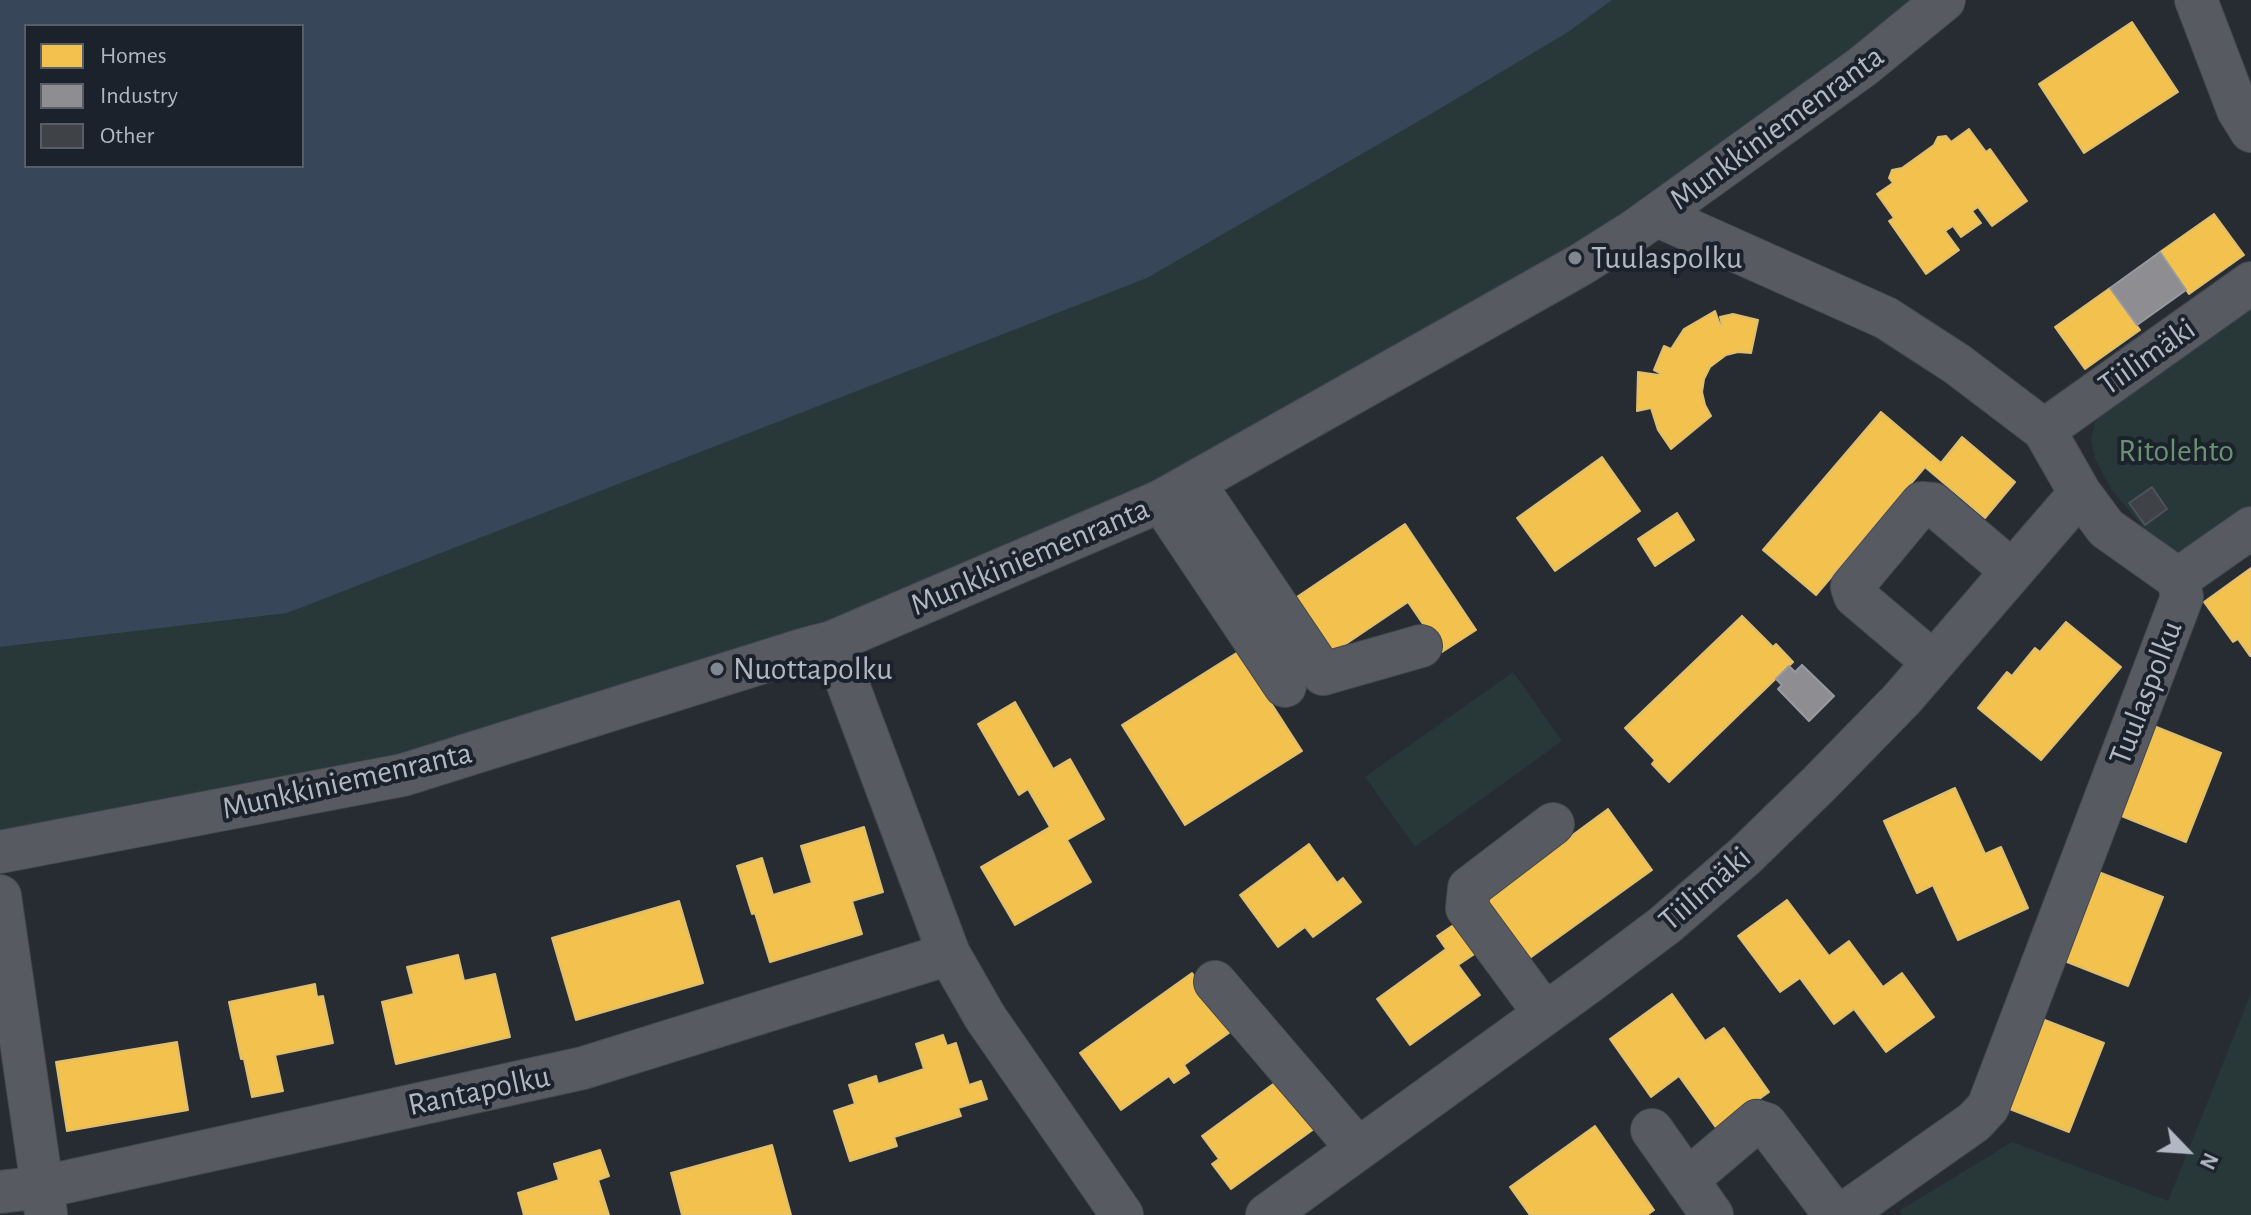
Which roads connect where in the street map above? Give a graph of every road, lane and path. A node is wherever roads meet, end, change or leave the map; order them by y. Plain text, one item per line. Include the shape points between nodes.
1 (1944, 0) edge
2 (2196, 0) edge
3 (2251, 131) edge
4 (1658, 216) junction
5 (2251, 283) edge
6 (2044, 430) junction
7 (1178, 492) junction
8 (2080, 493) junction
9 (2251, 528) edge
10 (2012, 571) junction
11 (2178, 579) junction
12 (832, 642) junction
13 (1421, 646) dead end
14 (1933, 662) junction
15 (1285, 686) dead end
16 (1553, 824) dead end
17 (0, 852) edge
18 (0, 896) edge
19 (949, 954) junction
20 (1215, 982) dead end
21 (1545, 1014) junction
22 (1652, 1130) dead end
23 (1358, 1149) junction
24 (1687, 1180) junction
25 (0, 1192) edge
26 (45, 1201) edge
27 (1122, 1215) edge
28 (1267, 1215) edge
29 (1712, 1215) edge
30 (1835, 1215) edge
31 (1842, 1215) edge

1 - 4 street, Munkkiniemenranta via 1862,67
2 - 3 street
4 - 6 street, Tuulaspolku via 1886,318
4 - 7 street, Munkkiniemenranta
5 - 6 street, Tiilimäki
6 - 8 street, Tuulaspolku
7 - 12 street, Munkkiniemenranta
7 - 13 street via 1323,674
7 - 15 street
8 - 10 street, Tiilimäki
8 - 11 street, Tuulaspolku via 2106,528
9 - 11 street
10 - 14 street, Tiilimäki
10 - 14 street via 1933,504 1922,503 1852,587 1855,596
11 - 31 street, Tuulaspolku via 2182,597 1988,1107
12 - 17 street, Munkkiniemenranta via 403,775
12 - 19 street
14 - 21 street, Tiilimäki via 1745,856 1665,925
16 - 21 street via 1469,888 1467,908
18 - 26 street
19 - 26 street, Rantapolku via 583,1068
19 - 27 street via 985,1017
20 - 23 street
21 - 23 street, Tiilimäki
22 - 24 street
23 - 28 street, Tiilimäki
24 - 29 street
24 - 30 street via 1757,1121 1766,1124
25 - 26 street, Rantapolku

